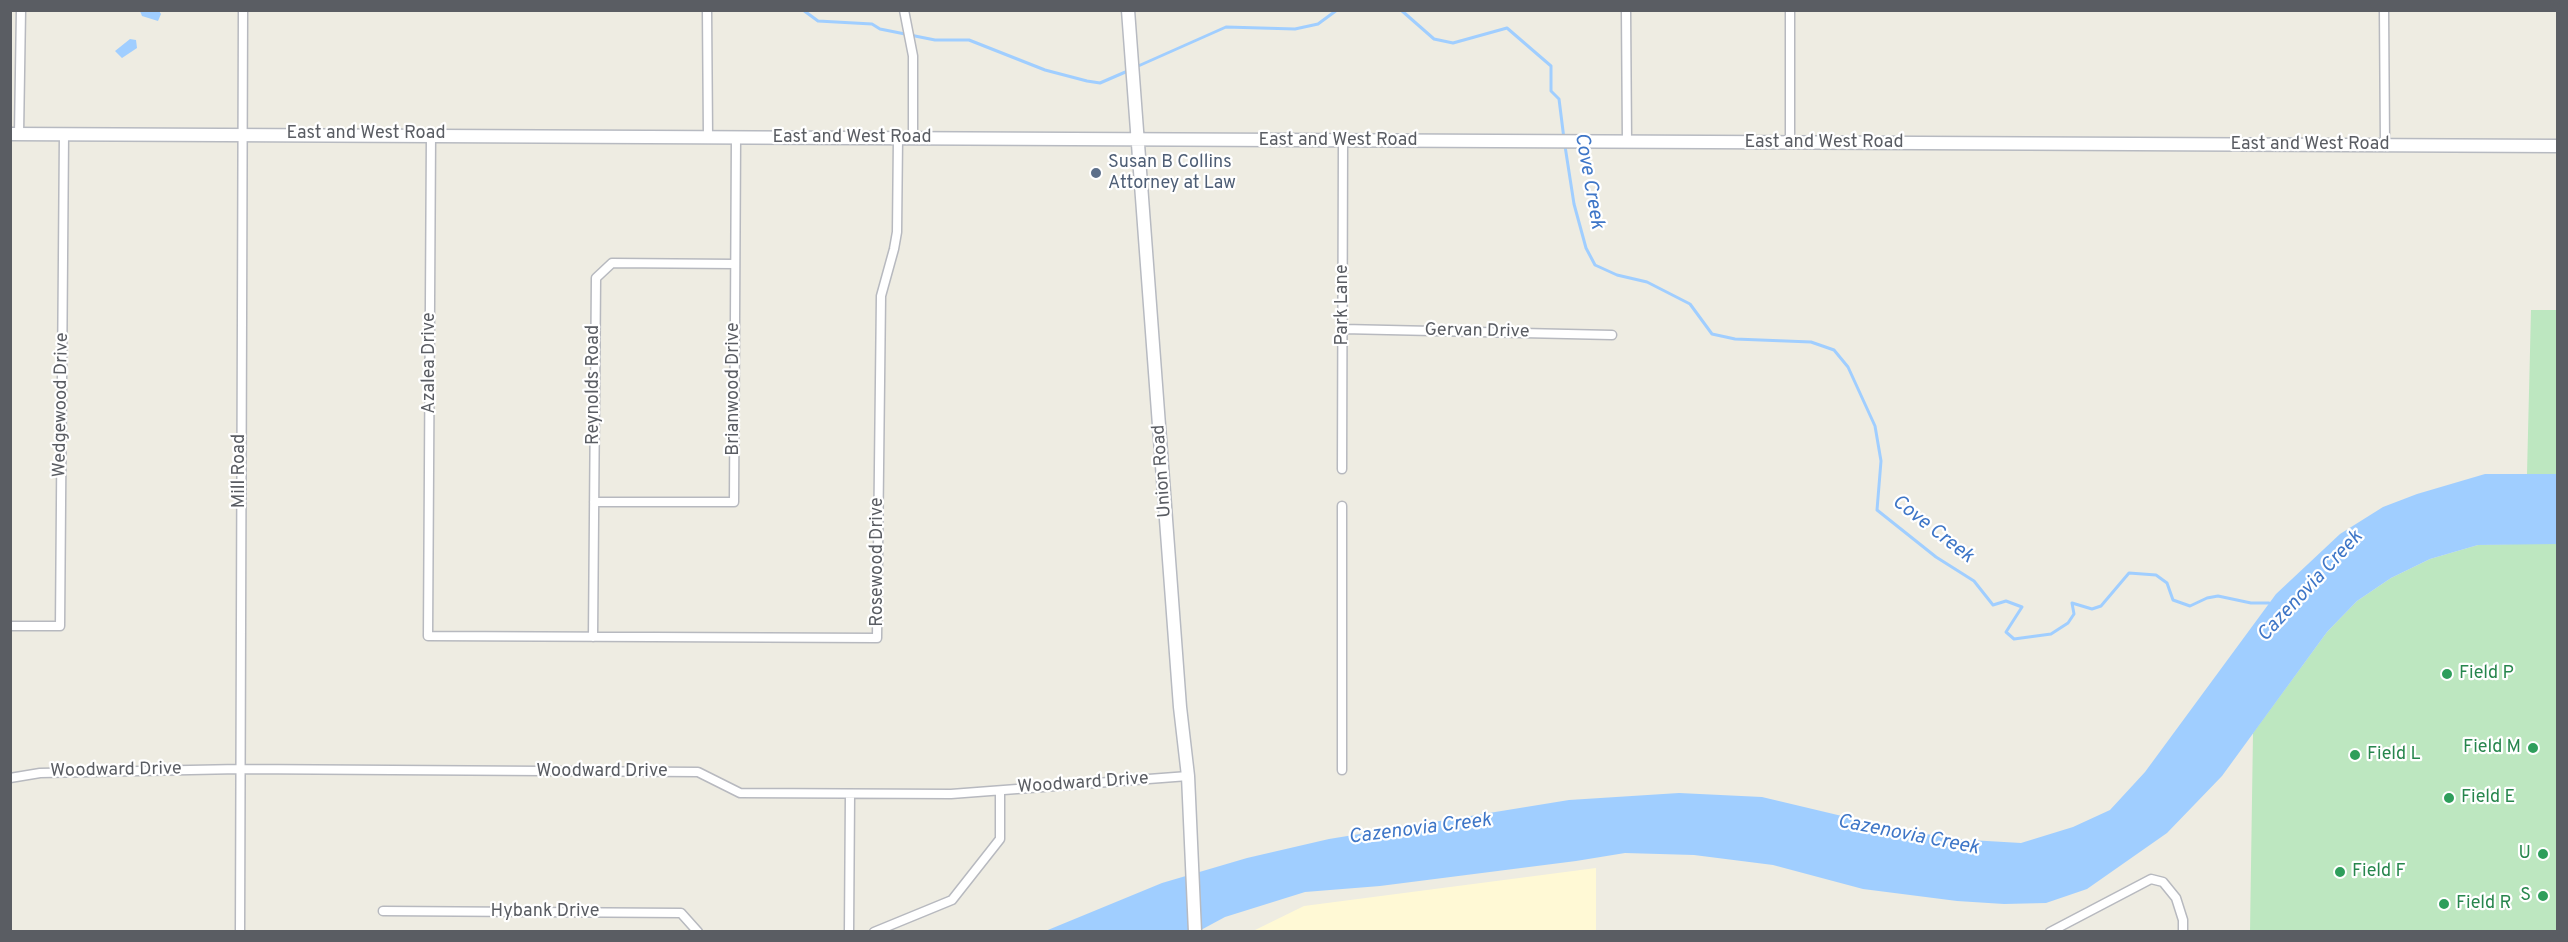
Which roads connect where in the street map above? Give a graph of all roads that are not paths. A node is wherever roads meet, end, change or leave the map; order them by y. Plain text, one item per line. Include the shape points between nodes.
1 (21, 10) edge
2 (243, 10) edge
3 (707, 10) edge
4 (904, 10) edge
5 (1128, 10) edge
6 (1626, 10) edge
7 (1790, 10) edge
8 (2384, 10) edge
9 (243, 133) junction
10 (15, 134) edge
11 (64, 134) junction
12 (431, 134) junction
13 (708, 137) junction
14 (736, 137) junction
15 (898, 138) junction
16 (913, 138) junction
17 (1138, 140) junction
18 (1343, 141) junction
19 (1627, 142) junction
20 (1790, 143) junction
21 (2385, 145) junction
22 (2558, 146) edge
23 (735, 264) junction
24 (1343, 330) junction
25 (1612, 335) dead end
26 (1342, 469) dead end
27 (594, 502) junction
28 (1342, 506) dead end
29 (428, 592) joint
30 (10, 626) edge
31 (593, 637) junction
32 (240, 769) junction
33 (1342, 770) dead end
34 (1188, 776) junction
35 (10, 777) edge
36 (1000, 790) junction
37 (850, 794) junction
38 (383, 911) dead end
39 (240, 932) edge
40 (698, 932) edge
41 (849, 932) edge
42 (874, 932) edge
43 (1195, 932) edge
44 (2050, 932) edge
45 (2183, 932) edge

1 - 10 street
2 - 9 street, Mill Road
3 - 13 street
4 - 16 street via 913,57
5 - 17 street, Union Road
6 - 19 street
7 - 20 street
8 - 21 street
9 - 11 street, East and West Road
9 - 12 street, East and West Road
9 - 32 street, Mill Road
10 - 11 street, East and West Road
11 - 30 street, Wedgewood Drive via 60,626
12 - 13 street, East and West Road
12 - 29 street, Azalea Drive
13 - 14 street, East and West Road
14 - 15 street, East and West Road
14 - 23 street, Brianwood Drive
15 - 16 street, East and West Road
15 - 31 street, Rosewood Drive via 897,232 881,296 877,638
16 - 17 street, East and West Road
17 - 18 street, East and West Road
17 - 34 street, Union Road
18 - 19 street, East and West Road
18 - 24 street, Park Lane
19 - 20 street, East and West Road
20 - 21 street, East and West Road
21 - 22 street, East and West Road
23 - 27 street, Reynolds Road via 612,263 596,278
23 - 27 street, Brianwood Drive via 734,502
24 - 25 street, Gervan Drive
24 - 26 street, Park Lane
27 - 31 street, Reynolds Road
28 - 33 street
29 - 31 street, Rosewood Drive via 428,636
32 - 35 street, Woodward Drive
32 - 37 street, Woodward Drive via 698,772 740,793
32 - 39 street, Mill Road
34 - 36 street, Woodward Drive
34 - 43 street, Union Road
36 - 37 street, Woodward Drive
36 - 42 street via 1000,839 952,900
37 - 41 street
38 - 40 street, Hybank Drive via 681,913
44 - 45 street via 2145,881 2158,880 2168,887 2180,909

